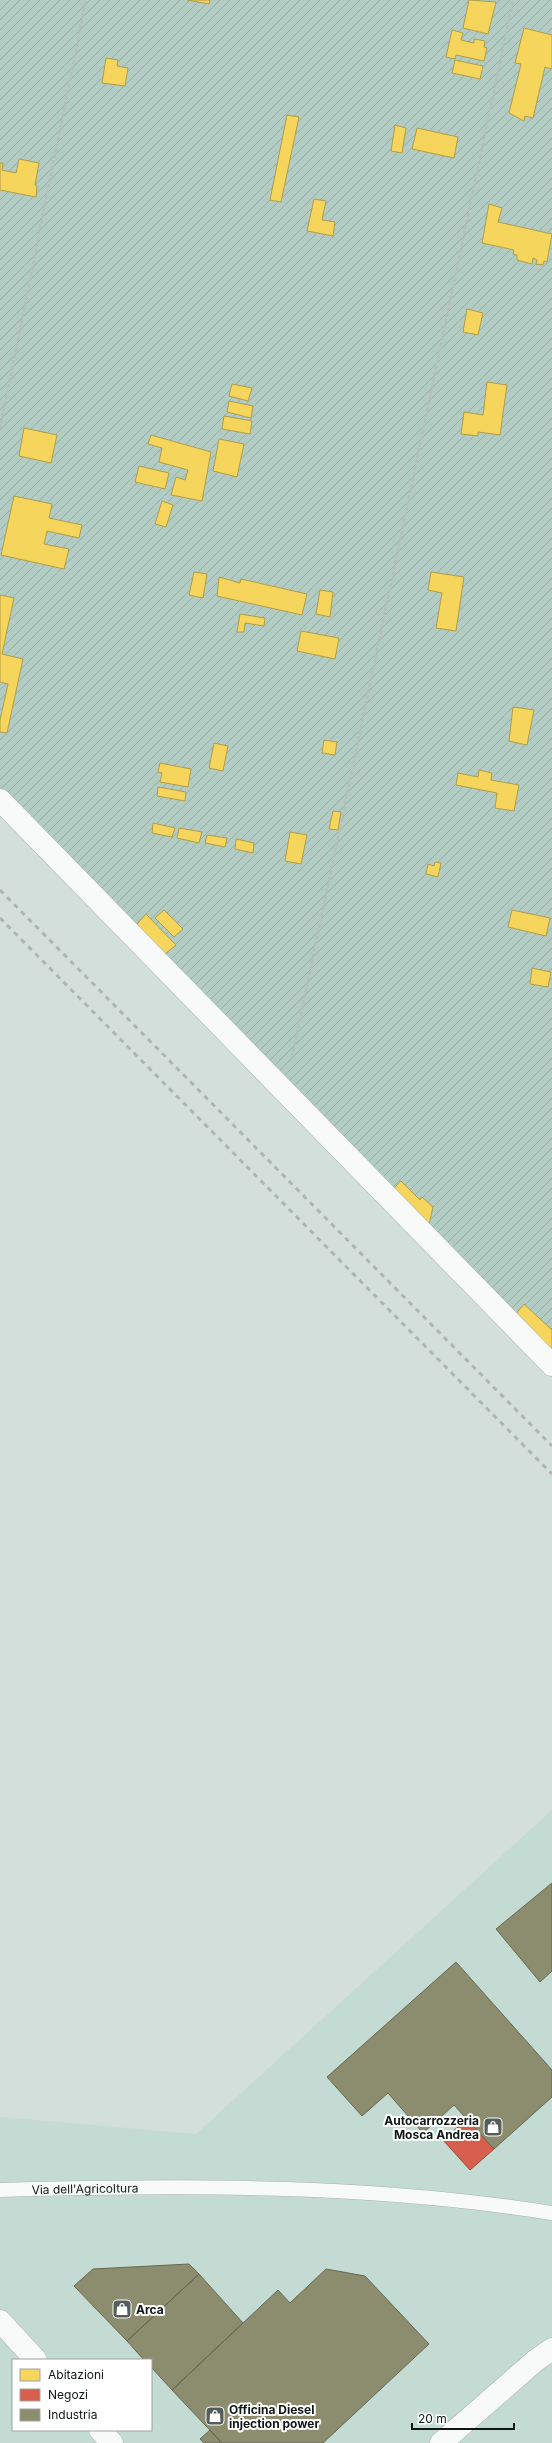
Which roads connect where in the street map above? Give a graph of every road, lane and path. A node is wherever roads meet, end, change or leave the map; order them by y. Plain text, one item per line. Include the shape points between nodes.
1 (86, 0) edge
2 (513, 0) edge
3 (0, 429) edge
4 (0, 800) edge
5 (284, 1092) junction
6 (552, 1366) edge
7 (0, 2190) edge
8 (552, 2213) edge
9 (0, 2321) edge
10 (552, 2349) edge
11 (35, 2359) edge
12 (101, 2431) edge
13 (112, 2443) edge
14 (441, 2443) edge

1 - 3 path
2 - 5 path
4 - 5 street
5 - 6 street
7 - 8 lane, Via dell'Agricoltura via 170,2187 328,2190 482,2202
9 - 11 street
10 - 14 street
12 - 13 street

